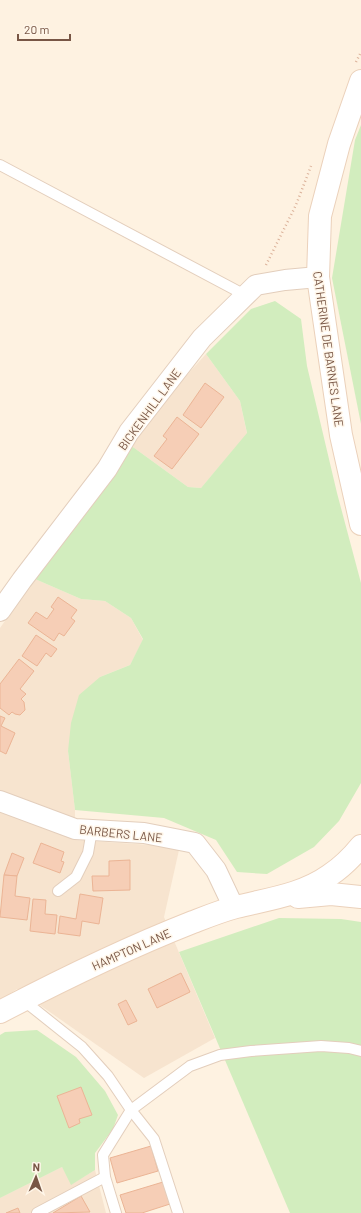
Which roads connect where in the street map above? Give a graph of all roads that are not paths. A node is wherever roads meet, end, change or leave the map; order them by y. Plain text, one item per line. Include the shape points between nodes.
1 (358, 73) edge
2 (0, 165) edge
3 (318, 277) junction
4 (251, 290) junction
5 (361, 524) edge
6 (0, 611) edge
7 (0, 801) edge
8 (92, 830) junction
9 (361, 846) edge
10 (58, 891) dead end
11 (361, 897) edge
12 (267, 901) junction
13 (234, 908) junction
14 (23, 1000) junction
15 (0, 1012) edge
16 (361, 1051) edge
17 (131, 1110) junction
18 (105, 1177) junction
19 (37, 1213) edge
20 (116, 1213) edge
21 (178, 1213) edge

1 - 3 main road, CATHERINE DE BARNES LANE via 320,216
2 - 4 lane
3 - 4 street via 284,280
3 - 5 main road, CATHERINE DE BARNES LANE via 341,435
4 - 6 street, BICKENHILL LANE via 202,338 157,395 129,432 107,469
7 - 8 street, BARBERS LANE via 75,829
8 - 10 lane via 88,853 76,877
8 - 13 street, BARBERS LANE via 144,833 195,843 216,870
9 - 12 main road, HAMPTON LANE via 346,862 318,883
11 - 12 main road, HAMPTON LANE via 332,894
12 - 13 main road, HAMPTON LANE
13 - 14 main road, HAMPTON LANE via 123,951
14 - 15 main road, HAMPTON LANE
14 - 17 lane via 82,1047 108,1076
16 - 17 lane via 321,1046 220,1056 190,1066
17 - 18 lane via 103,1156
17 - 21 lane via 154,1139
18 - 19 lane
18 - 20 lane

